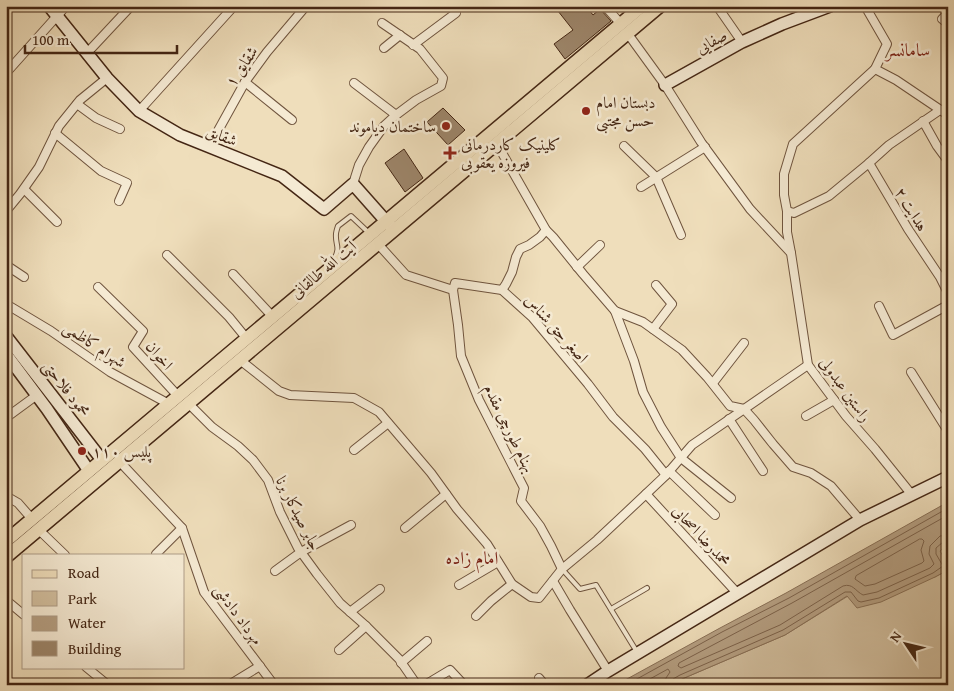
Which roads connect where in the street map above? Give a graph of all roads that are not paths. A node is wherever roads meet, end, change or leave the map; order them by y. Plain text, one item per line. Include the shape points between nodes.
1 (66, 6) edge
2 (131, 6) edge
3 (234, 6) edge
4 (306, 6) edge
5 (605, 6) edge
6 (642, 6) edge
7 (660, 6) edge
8 (717, 6) edge
9 (830, 6) edge
10 (865, 6) edge
11 (53, 11) edge
12 (456, 13) dead end
13 (948, 13) edge
14 (382, 23) dead end
15 (948, 24) edge
16 (624, 29) junction
17 (400, 35) junction
18 (742, 42) junction
19 (413, 45) junction
20 (384, 48) dead end
21 (86, 53) junction
22 (875, 69) junction
23 (6, 73) edge
24 (107, 78) junction
25 (245, 82) junction
26 (354, 83) dead end
27 (665, 85) junction
28 (77, 104) junction
29 (940, 110) junction
30 (139, 111) junction
31 (396, 115) junction
32 (948, 115) edge
33 (292, 120) dead end
34 (924, 121) junction
35 (120, 129) dead end
36 (55, 134) junction
37 (497, 144) junction
38 (624, 146) dead end
39 (209, 147) junction
40 (705, 147) junction
41 (948, 161) edge
42 (869, 163) junction
43 (656, 177) junction
44 (353, 184) junction
45 (641, 187) dead end
46 (24, 189) junction
47 (119, 201) dead end
48 (786, 211) junction
49 (6, 212) edge
50 (57, 222) dead end
51 (390, 226) junction
52 (546, 230) junction
53 (681, 235) dead end
54 (374, 239) junction
55 (600, 245) dead end
56 (791, 253) junction
57 (167, 255) dead end
58 (6, 265) edge
59 (577, 267) junction
60 (330, 268) junction
61 (233, 274) dead end
62 (24, 277) dead end
63 (656, 285) dead end
64 (98, 287) dead end
65 (453, 290) junction
66 (502, 290) junction
67 (948, 293) edge
68 (6, 304) edge
69 (948, 305) edge
70 (879, 306) dead end
71 (615, 311) junction
72 (273, 317) junction
73 (653, 329) junction
74 (6, 336) edge
75 (247, 339) junction
76 (744, 342) dead end
77 (12, 355) edge
78 (240, 360) junction
79 (808, 365) junction
80 (911, 372) dead end
81 (712, 383) junction
82 (37, 395) junction
83 (834, 400) junction
84 (179, 402) junction
85 (52, 405) junction
86 (744, 409) junction
87 (806, 416) dead end
88 (7, 417) edge
89 (729, 419) junction
90 (388, 423) junction
91 (948, 431) edge
92 (354, 450) dead end
93 (681, 458) junction
94 (120, 462) junction
95 (106, 465) junction
96 (89, 471) junction
97 (763, 471) dead end
98 (667, 473) junction
99 (948, 477) edge
100 (446, 494) junction
101 (646, 494) junction
102 (912, 495) junction
103 (6, 496) edge
104 (731, 498) dead end
105 (715, 516) dead end
106 (860, 520) junction
107 (36, 524) junction
108 (351, 525) dead end
109 (182, 528) junction
110 (406, 528) dead end
111 (6, 541) edge
112 (301, 552) junction
113 (64, 554) edge
114 (156, 554) edge
115 (6, 557) edge
116 (498, 562) junction
117 (562, 568) junction
118 (275, 571) dead end
119 (553, 581) junction
120 (512, 584) junction
121 (459, 585) dead end
122 (648, 588) dead end
123 (380, 590) dead end
124 (738, 594) junction
125 (6, 600) edge
126 (611, 609) junction
127 (350, 612) junction
128 (22, 613) edge
129 (476, 616) dead end
130 (366, 626) junction
131 (427, 641) dead end
132 (339, 650) dead end
133 (638, 653) junction
134 (401, 662) junction
135 (260, 666) junction
136 (87, 668) edge
137 (608, 671) junction
138 (539, 678) dead end
139 (108, 685) edge
140 (229, 685) edge
141 (274, 685) edge
142 (417, 685) edge
143 (426, 685) edge
144 (464, 685) edge
145 (544, 685) edge
146 (587, 685) edge

1 - 11 street
2 - 21 street
3 - 30 street
4 - 25 street, شقایق ۱
5 - 16 street
6 - 16 main road, آیت الله طالقانی
7 - 16 main road, آیت الله طالقانی
8 - 18 street
9 - 18 street, صفایی
10 - 22 street via 887,44
11 - 21 street, شقایق
11 - 23 street
12 - 19 street
13 - 15 street via 942,19
14 - 17 street
16 - 27 street
16 - 37 main road, آیت الله طالقانی
16 - 51 main road, آیت الله طالقانی
17 - 19 street
17 - 20 street
18 - 27 street, صفایی
19 - 31 street via 444,78 441,86
21 - 24 street, شقایق
22 - 29 street
22 - 48 street, راستین عبدولی via 793,144 784,174
24 - 28 street
24 - 30 street, شقایق
25 - 33 street
25 - 39 street, شقایق ۱
26 - 31 street
27 - 40 street
28 - 35 street via 96,118
28 - 36 street
29 - 32 street
29 - 34 street
30 - 39 street, شقایق via 180,135
31 - 44 street via 369,147
34 - 41 street
34 - 42 street
36 - 46 street
36 - 47 street via 101,171 127,183
37 - 51 main road, آیت الله طالقانی
37 - 52 street
38 - 43 street
39 - 44 street, شقایق via 282,176 324,209
40 - 43 street
40 - 56 street via 750,209
42 - 48 street via 829,196 794,214
42 - 67 street, هدایت ۲
43 - 45 street
43 - 53 street
44 - 51 street
46 - 49 street
46 - 50 street
48 - 56 street, راستین عبدولی
51 - 54 main road, آیت الله طالقانی
52 - 59 street
52 - 66 street via 520,249
54 - 60 main road, آیت الله طالقانی
54 - 60 lane via 351,216 338,226 337,254
54 - 65 street, اصغر حق شناس via 406,276
54 - 78 main road, آیت الله طالقانی
55 - 59 street
56 - 79 street, راستین عبدولی
57 - 75 street via 230,317
58 - 62 street
59 - 71 street
60 - 72 main road, آیت الله طالقانی
61 - 72 street
63 - 73 street via 672,304
64 - 84 street, اخوان via 143,331 133,347
65 - 66 street, اصغر حق شناس via 455,283
65 - 117 street, بهنام طورچی مقدم via 461,356 479,400 524,488 521,501 540,526
66 - 98 street, اصغر حق شناس via 532,317 613,418
68 - 84 street, شهرام کاظمی via 110,372
69 - 70 street via 893,335
71 - 73 street
71 - 93 street via 643,392
72 - 75 main road, آیت الله طالقانی
73 - 81 street via 682,350
74 - 77 street, محمود فلاحتی
75 - 84 main road, آیت الله طالقانی
76 - 81 street
77 - 82 street, محمود فلاحتی
77 - 85 street, محمود فلاحتی
78 - 84 main road, آیت الله طالقانی
78 - 90 street via 279,392 354,398 379,412
79 - 83 street, راستین عبدولی
79 - 86 street
80 - 91 street
81 - 86 street via 730,406
82 - 85 street, محمود فلاحتی
82 - 88 street
83 - 87 street
83 - 102 street, راستین عبدولی
84 - 94 main road, آیت الله طالقانی
84 - 95 main road, آیت الله طالقانی
84 - 112 street, جابر صیدکار برنا via 253,460 268,480
85 - 95 street, محمود فلاحتی
85 - 96 street, محمود فلاحتی
86 - 89 street
86 - 106 street via 793,467 811,473 831,486
89 - 93 street via 692,445
89 - 97 street
90 - 92 street
90 - 100 street
93 - 98 street
93 - 104 street
94 - 95 main road, آیت الله طالقانی
94 - 109 street, مهرداد دادشی
95 - 96 main road, آیت الله طالقانی
95 - 107 main road, آیت الله طالقانی
96 - 107 main road, آیت الله طالقانی
98 - 101 street
98 - 105 street, اصغر حق شناس
99 - 102 street
100 - 110 street
100 - 116 street
101 - 117 street
101 - 124 street, محمدرضا اصحابی
102 - 106 street
103 - 107 street via 18,503
106 - 124 street
107 - 111 main road, آیت الله طالقانی
107 - 113 street
107 - 115 main road, آیت الله طالقانی
108 - 112 street
109 - 114 street
109 - 135 street, مهرداد دادشی via 204,592
112 - 118 street
112 - 127 street, جابر صیدکار برنا
116 - 120 street
116 - 121 street
117 - 119 street
117 - 126 lane via 580,589 596,585
119 - 120 street via 539,598 531,597
119 - 137 street
120 - 129 street
122 - 126 lane
123 - 127 street
124 - 133 street
125 - 128 street
126 - 133 lane
127 - 130 street, جابر صیدکار برنا
130 - 132 street
130 - 134 street, جابر صیدکار برنا
131 - 134 street
133 - 137 street
134 - 142 street, جابر صیدکار برنا
135 - 140 street
135 - 141 street, مهرداد دادشی
136 - 139 street
137 - 146 street
138 - 145 street
143 - 144 street via 450,670

